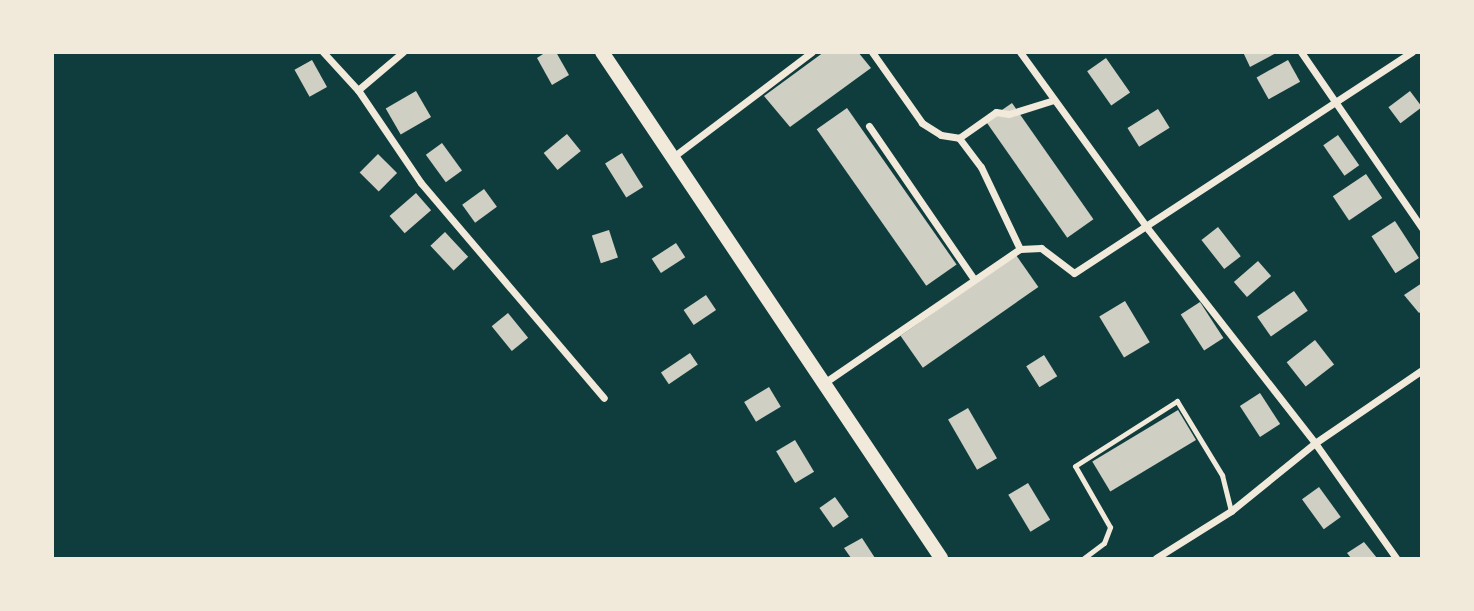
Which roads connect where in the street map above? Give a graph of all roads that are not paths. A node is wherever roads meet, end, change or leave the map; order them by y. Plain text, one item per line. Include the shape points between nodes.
1 (323, 52) edge
2 (403, 52) edge
3 (602, 52) edge
4 (812, 52) edge
5 (872, 52) edge
6 (1020, 52) edge
7 (1301, 52) edge
8 (1412, 52) edge
9 (358, 90) junction
10 (1054, 100) junction
11 (1336, 104) junction
12 (869, 126) dead end
13 (959, 138) junction
14 (673, 157) junction
15 (1422, 228) edge
16 (1148, 229) junction
17 (1020, 249) junction
18 (973, 278) junction
19 (1422, 370) edge
20 (824, 383) junction
21 (604, 398) dead end
22 (1315, 443) junction
23 (1231, 511) junction
24 (941, 558) edge
25 (1084, 558) edge
26 (1156, 558) edge
27 (1396, 558) edge

1 - 9 street
2 - 9 street
3 - 14 main road
4 - 14 street
5 - 13 street via 922,123 941,135
6 - 10 street
7 - 11 street
8 - 11 street
9 - 21 street via 421,183
10 - 13 street via 1009,114 996,113
10 - 16 street
11 - 15 street
11 - 16 street
12 - 18 street
13 - 17 street via 981,167
14 - 20 main road
16 - 17 street via 1074,273 1041,248
16 - 22 street
17 - 18 street
18 - 20 street
19 - 22 street
20 - 24 main road
22 - 23 street
22 - 27 street
23 - 25 lane via 1222,475 1177,401 1075,466 1110,527 1104,543
23 - 26 street

